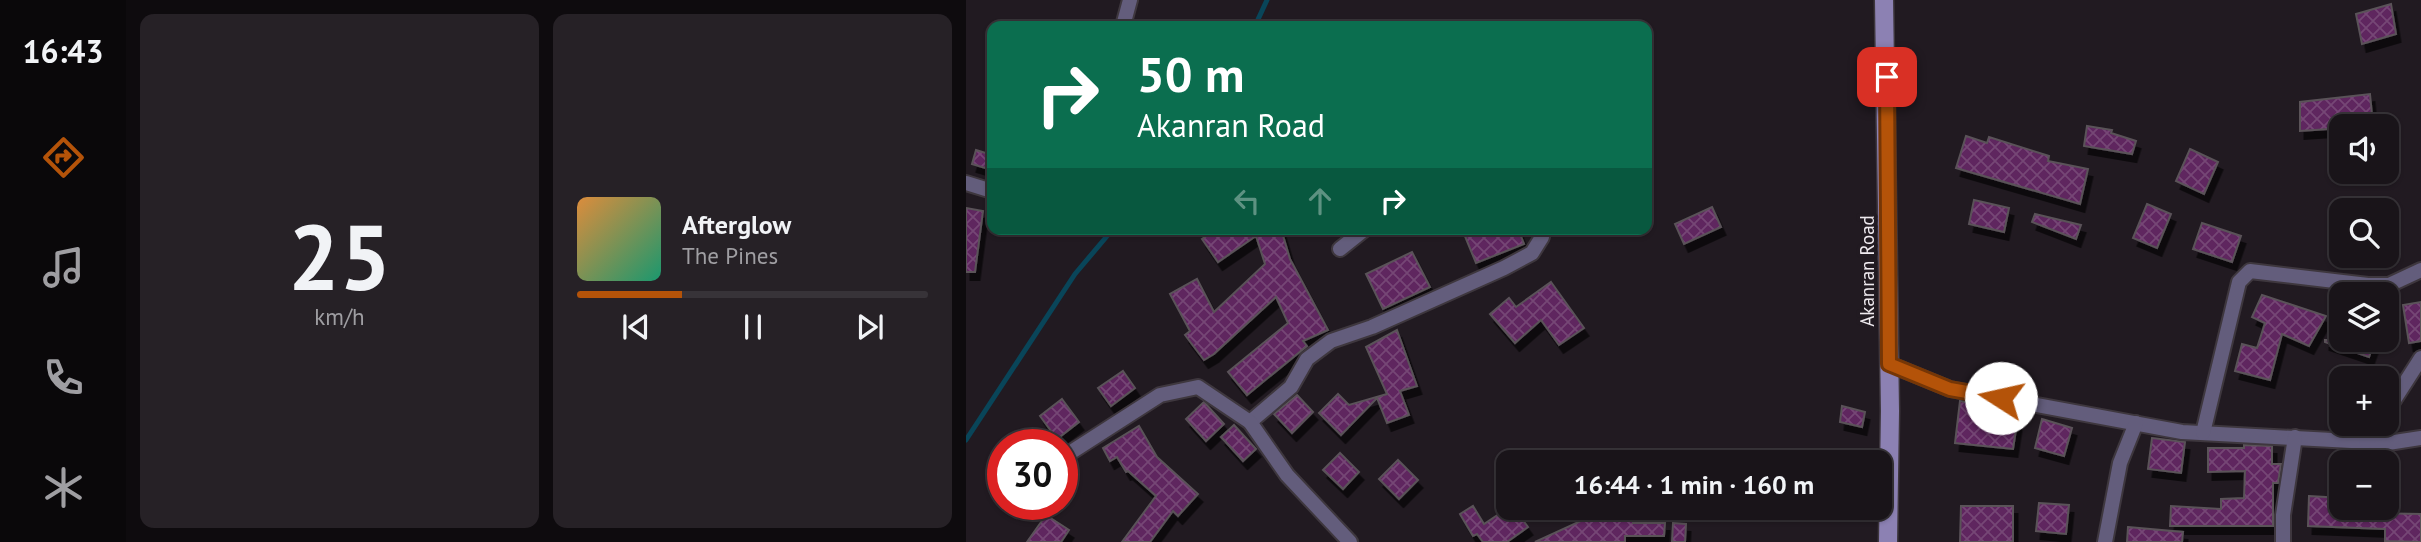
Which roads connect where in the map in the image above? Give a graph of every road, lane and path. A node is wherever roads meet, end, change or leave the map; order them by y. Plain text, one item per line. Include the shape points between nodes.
1 (1130, 0) edge
2 (1884, 0) edge
3 (1124, 21) edge
4 (966, 183) edge
5 (987, 189) edge
6 (1358, 235) edge
7 (1542, 235) edge
8 (1340, 249) dead end
9 (2421, 270) edge
10 (2421, 358) edge
11 (1889, 364) junction
12 (2399, 392) edge
13 (1250, 422) junction
14 (2136, 423) junction
15 (2203, 433) junction
16 (2371, 436) edge
17 (2295, 437) junction
18 (2421, 438) edge
19 (2366, 442) junction
20 (1078, 448) edge
21 (1345, 541) edge
22 (1888, 542) edge
23 (2105, 542) edge
24 (2283, 542) edge

1 - 3 street
2 - 11 main road, Akanran Road
4 - 5 street
6 - 8 street
7 - 13 street via 1532,253 1504,268 1331,341 1307,359 1291,387
9 - 15 street via 2389,285 2250,271 2239,282
10 - 12 street
11 - 14 street via 1950,389
11 - 22 main road, Akanran Road
13 - 20 street via 1198,387 1160,395
13 - 21 street via 1287,475
14 - 15 street
14 - 23 street via 2120,463
15 - 17 street
16 - 19 street
17 - 19 street
17 - 24 street
18 - 19 street

